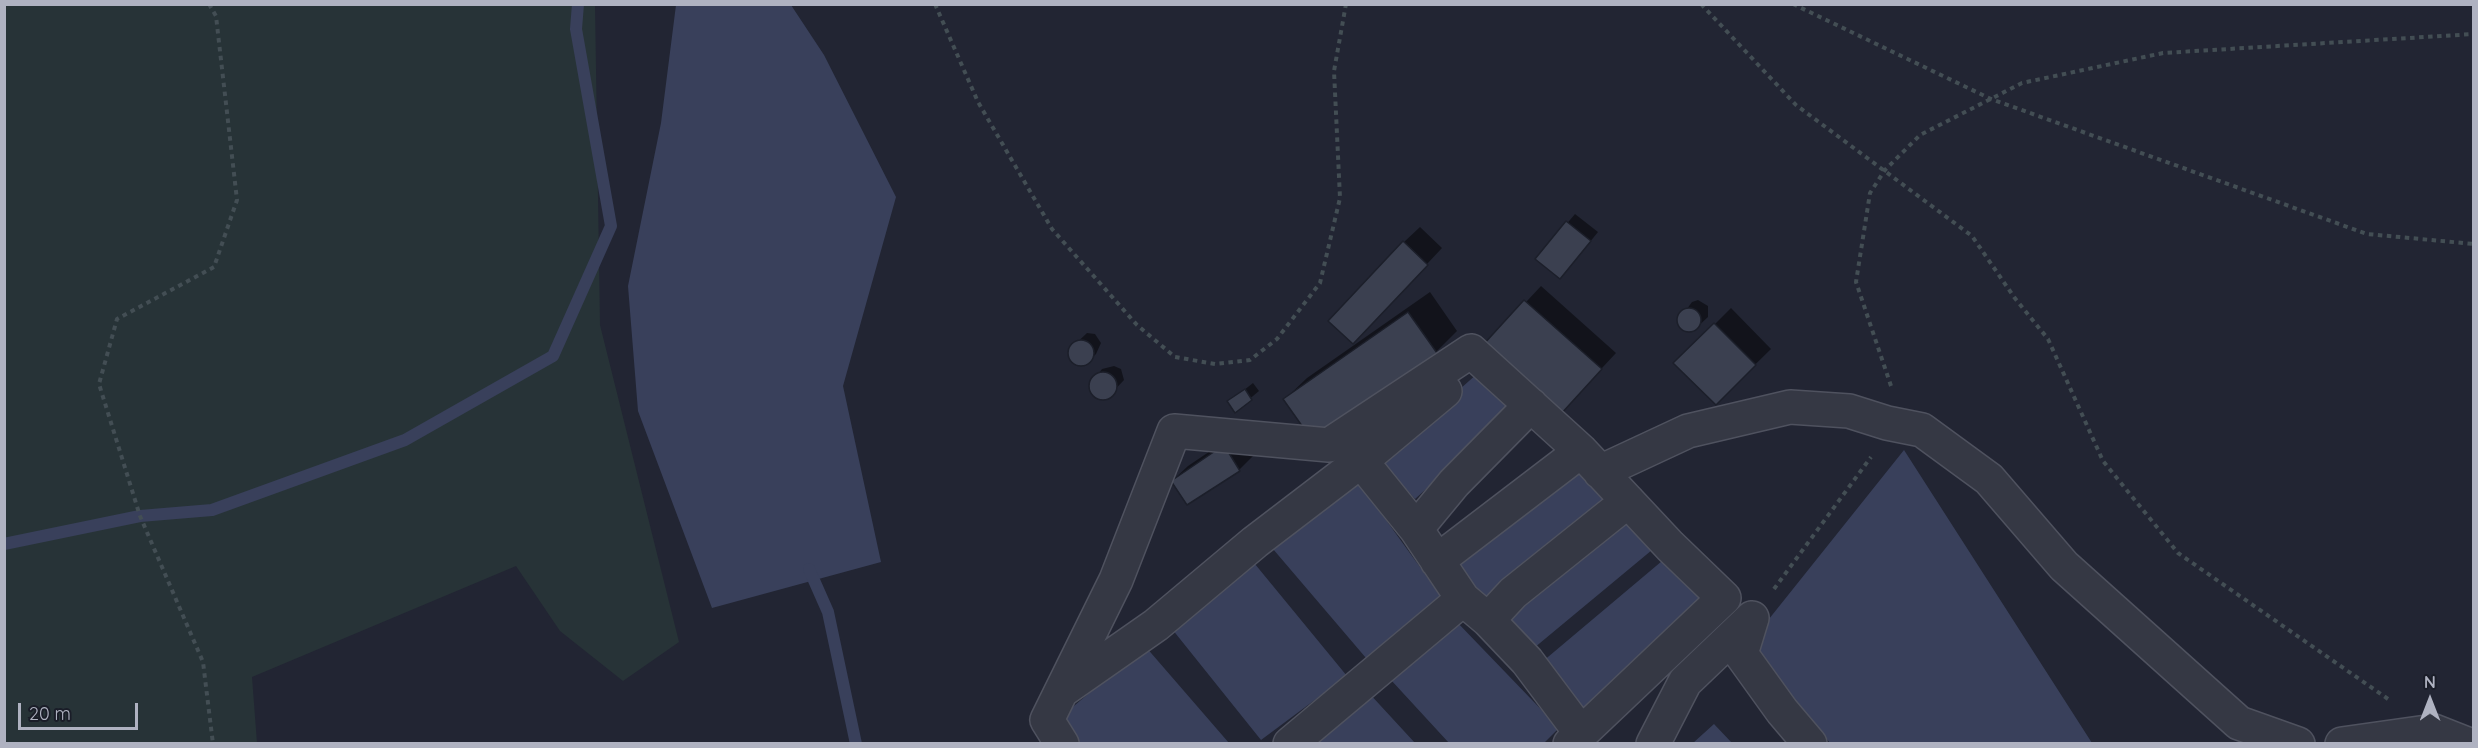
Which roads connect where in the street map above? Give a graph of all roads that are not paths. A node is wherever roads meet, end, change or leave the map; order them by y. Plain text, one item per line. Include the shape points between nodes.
1 (1482, 361) junction
2 (1531, 405) junction
3 (1361, 461) junction
4 (1590, 462) junction
5 (1628, 501) junction
6 (1416, 530) junction
7 (1437, 561) junction
8 (1463, 599) junction
9 (1488, 620) junction
10 (1059, 693) junction
11 (1575, 738) edge
12 (2394, 740) edge
13 (1062, 744) edge
14 (1290, 744) edge
15 (1653, 744) edge
16 (1810, 744) edge
17 (2298, 744) edge
18 (2342, 744) edge
19 (2467, 744) edge

1 - 2 street
1 - 3 street
1 - 10 street via 1471,351 1329,446 1174,431 1116,579
2 - 4 street
2 - 6 street via 1454,483
3 - 6 street
3 - 10 street via 1156,625
4 - 5 street
4 - 7 street
4 - 17 street via 1688,431 1790,407 1849,411 1922,430 1989,479 2064,566 2240,723
5 - 9 street via 1513,593
5 - 11 street via 1724,597
6 - 7 street
7 - 8 street
8 - 9 street
8 - 14 street
9 - 11 street via 1527,661
10 - 13 street via 1047,720
12 - 18 street
12 - 19 street via 2434,731
15 - 16 street via 1685,682 1752,618 1741,654

